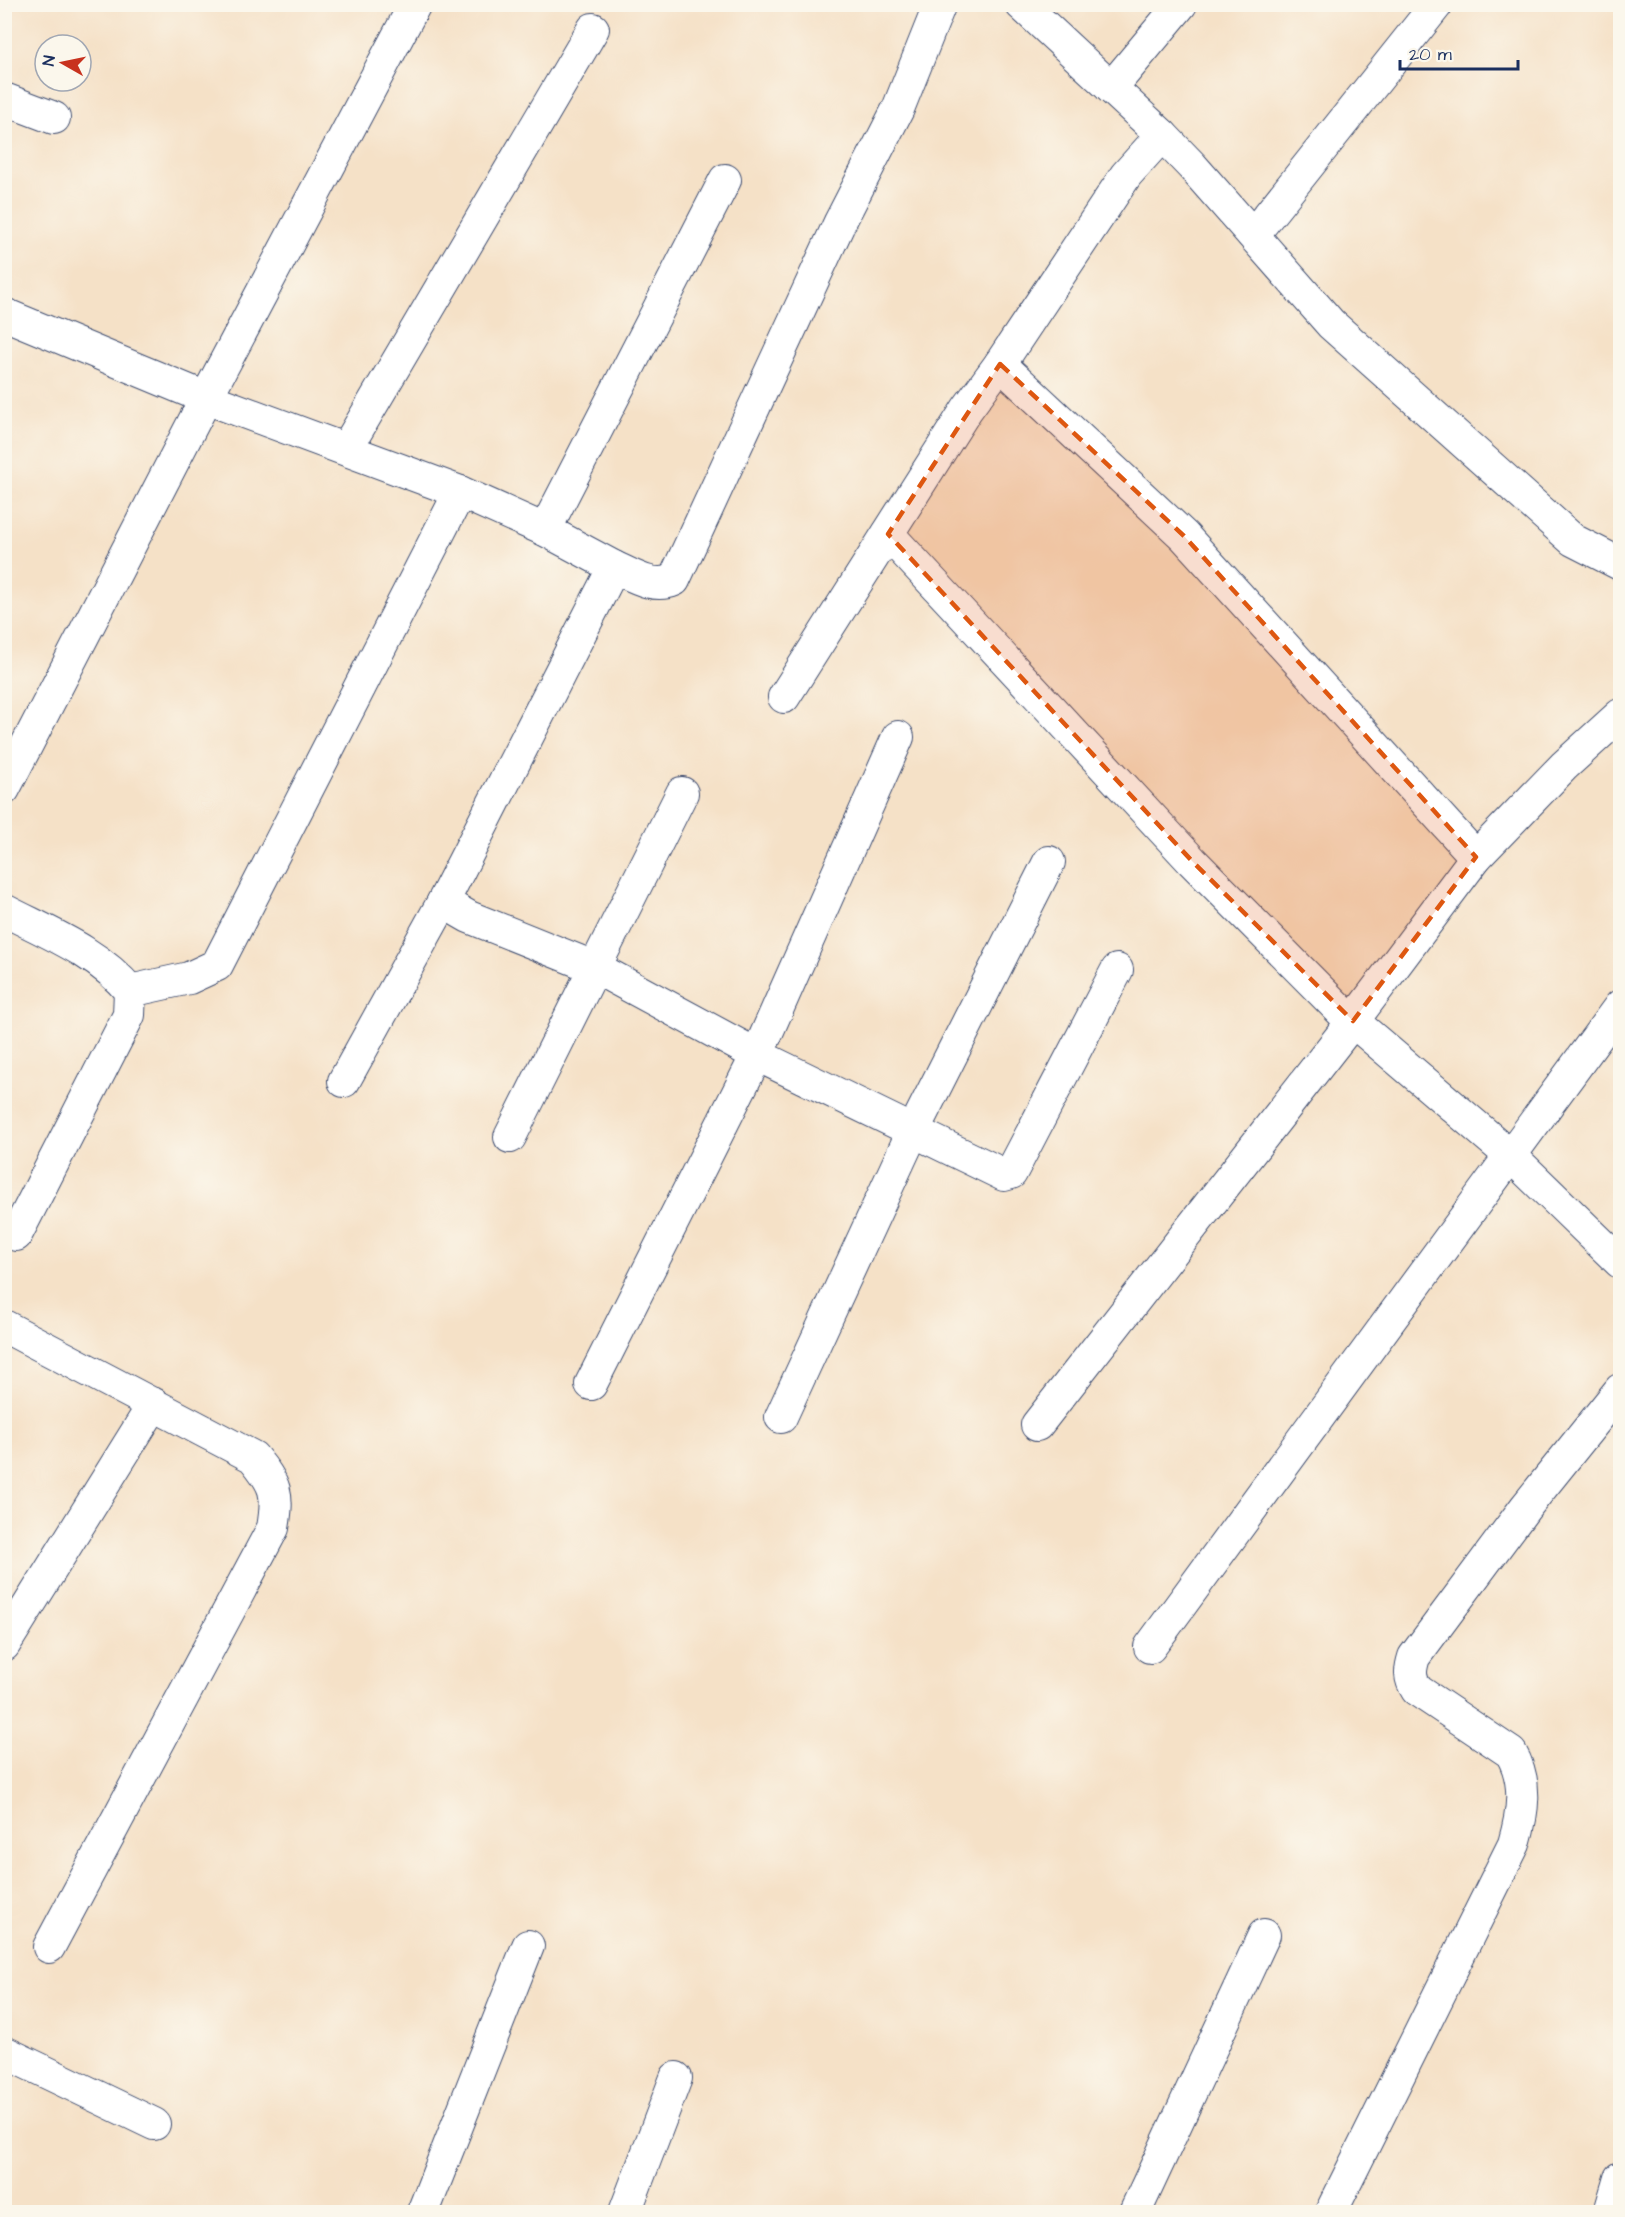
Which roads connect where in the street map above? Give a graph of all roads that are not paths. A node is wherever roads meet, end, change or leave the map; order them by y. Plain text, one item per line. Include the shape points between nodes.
1 (415, 4) edge
2 (940, 4) edge
3 (1021, 4) edge
4 (1181, 4) edge
5 (1437, 4) edge
6 (593, 29) dead end
7 (1111, 88) junction
8 (4, 99) edge
9 (54, 118) dead end
10 (1162, 135) junction
11 (725, 180) dead end
12 (1253, 235) junction
13 (4, 314) edge
14 (1000, 364) junction
15 (206, 398) junction
16 (346, 449) junction
17 (460, 492) junction
18 (546, 530) junction
19 (888, 534) junction
20 (1620, 564) edge
21 (614, 567) junction
22 (784, 697) dead end
23 (1620, 715) edge
24 (898, 737) dead end
25 (4, 789) edge
26 (682, 793) dead end
27 (1476, 857) junction
28 (1049, 862) dead end
29 (443, 902) junction
30 (4, 910) edge
31 (596, 968) junction
32 (1117, 970) dead end
33 (130, 991) junction
34 (1620, 1006) edge
35 (1353, 1021) junction
36 (757, 1055) junction
37 (344, 1081) dead end
38 (913, 1131) junction
39 (510, 1137) dead end
40 (1510, 1156) junction
41 (16, 1235) dead end
42 (1620, 1262) edge
43 (4, 1326) edge
44 (591, 1384) dead end
45 (1620, 1390) edge
46 (154, 1404) junction
47 (781, 1417) dead end
48 (1037, 1425) dead end
49 (4, 1645) edge
50 (1150, 1647) dead end
51 (1264, 1935) dead end
52 (528, 1946) dead end
53 (49, 1947) dead end
54 (4, 2052) edge
55 (676, 2078) dead end
56 (154, 2124) dead end
57 (1620, 2178) edge
58 (423, 2212) edge
59 (625, 2212) edge
60 (1135, 2212) edge
61 (1331, 2212) edge
62 (1610, 2212) edge

1 - 15 street
2 - 21 street via 898,109 840,222 674,580 663,585 648,582
3 - 7 street
4 - 7 street
5 - 12 street
6 - 16 street
7 - 10 street
8 - 9 street
10 - 12 street
10 - 14 street via 1126,175
11 - 18 street
12 - 20 street via 1331,324 1487,464 1573,540
13 - 15 street
14 - 19 street
14 - 27 street via 1184,536
15 - 16 street
15 - 25 street
16 - 17 street
17 - 18 street
17 - 33 street via 217,965 189,978
18 - 21 street
19 - 22 street
19 - 35 street via 1192,861
21 - 29 street
23 - 27 street via 1564,766
24 - 36 street
26 - 31 street
27 - 35 street
28 - 38 street
29 - 31 street via 469,917
29 - 37 street
30 - 33 street via 98,960
31 - 36 street
31 - 39 street
32 - 38 street via 1011,1173 998,1173
33 - 41 street via 129,1015
34 - 40 street
35 - 40 street
35 - 48 street
36 - 38 street
36 - 44 street
38 - 47 street
40 - 42 street
40 - 50 street
43 - 46 street
45 - 61 street via 1524,1508 1414,1657 1410,1668 1417,1690 1511,1753 1519,1767 1523,1790 1521,1818 1514,1844
46 - 49 street
46 - 53 street via 254,1456 271,1478 278,1502 273,1528
51 - 60 street
52 - 58 street
54 - 56 street
55 - 59 street
57 - 62 street

